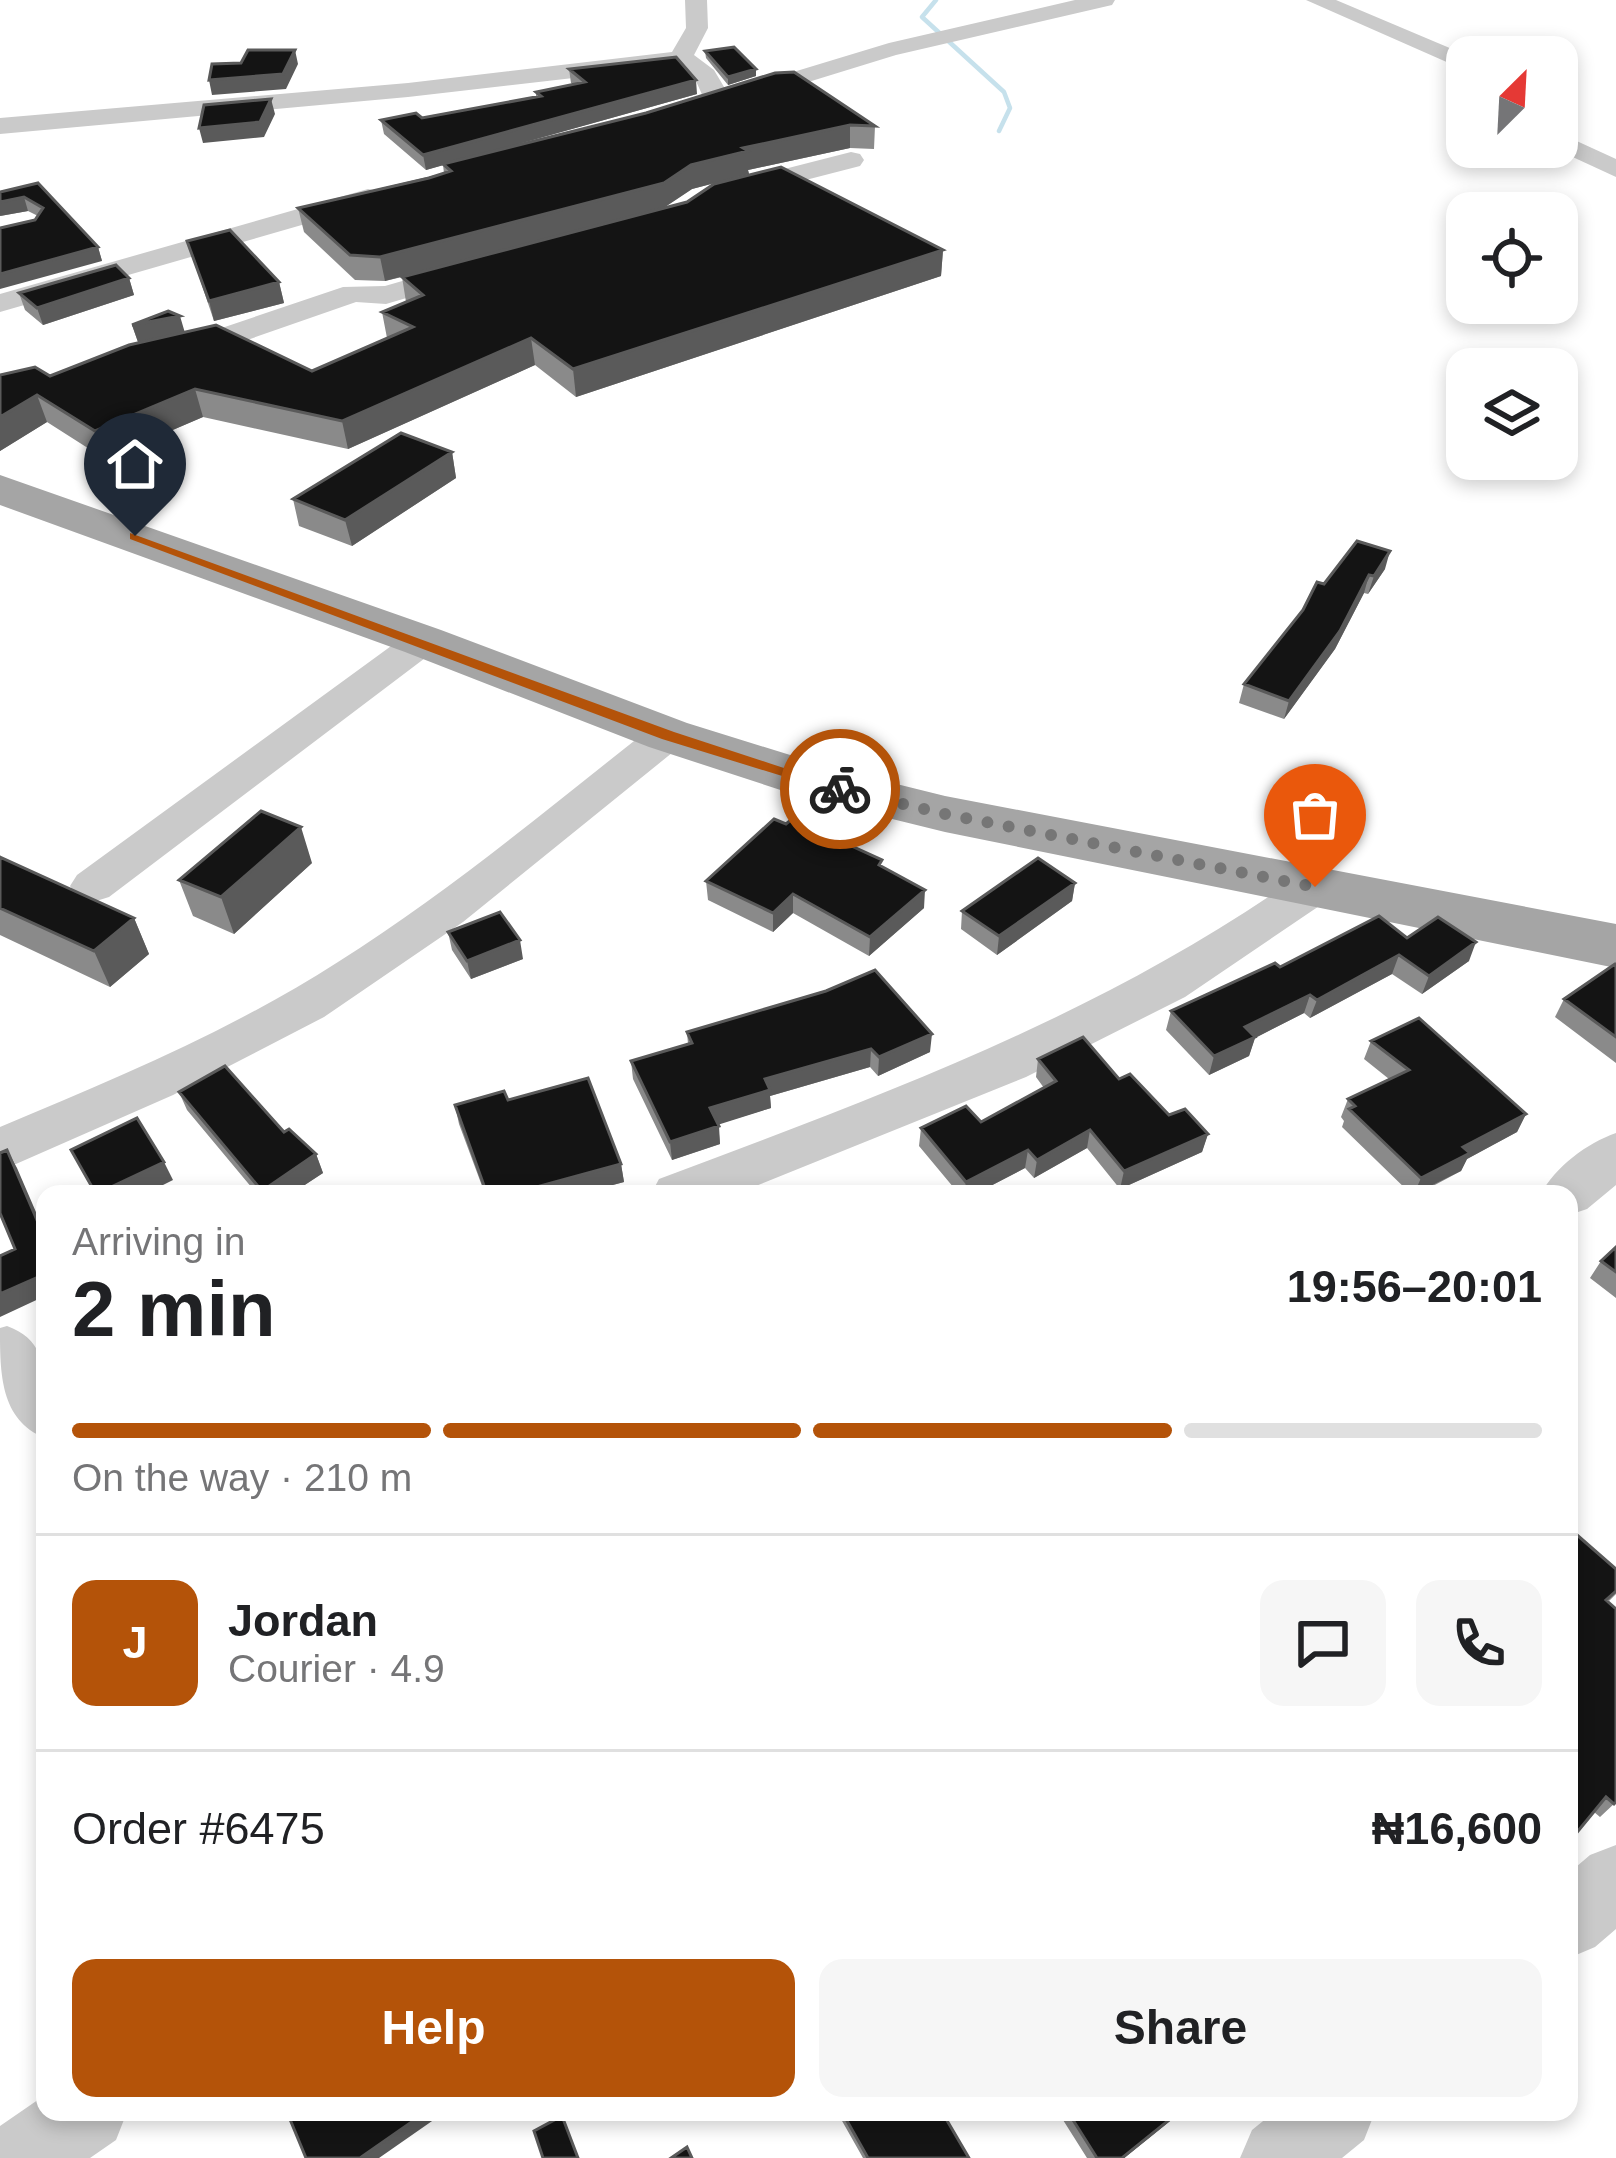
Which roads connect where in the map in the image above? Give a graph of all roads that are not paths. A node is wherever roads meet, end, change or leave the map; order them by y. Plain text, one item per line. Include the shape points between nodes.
1 (696, 0) edge
2 (1104, 0) edge
3 (1317, 0) edge
4 (1446, 55) edge
5 (681, 58) junction
6 (0, 127) edge
7 (1578, 151) edge
8 (851, 160) dead end
9 (1616, 170) edge
10 (392, 190) edge
11 (703, 199) edge
12 (491, 265) edge
13 (0, 303) edge
14 (133, 359) edge
15 (4, 492) edge
16 (423, 640) junction
17 (668, 735) junction
18 (94, 886) dead end
19 (1315, 887) junction
20 (1616, 946) edge
21 (0, 1150) edge
22 (1616, 1154) edge
23 (701, 1185) edge
24 (1578, 1186) edge
25 (7, 1351) dead end
26 (36, 1397) edge
27 (1616, 1881) edge
28 (1578, 1913) edge
29 (75, 2121) edge
30 (1325, 2121) edge
31 (22, 2158) edge
32 (1280, 2158) edge

1 - 5 street via 697,28
2 - 5 street via 832,65 707,106 715,90
3 - 4 street
5 - 6 street
7 - 9 street
8 - 11 street
10 - 13 street
12 - 14 street via 386,295 354,293
15 - 16 main road
16 - 17 main road
16 - 18 street
17 - 19 main road via 945,814
17 - 21 street via 492,874 312,1001 206,1061
19 - 20 main road
19 - 23 street via 1245,942 1000,1069
22 - 24 street
25 - 26 street
27 - 28 street
29 - 31 street
30 - 32 street

